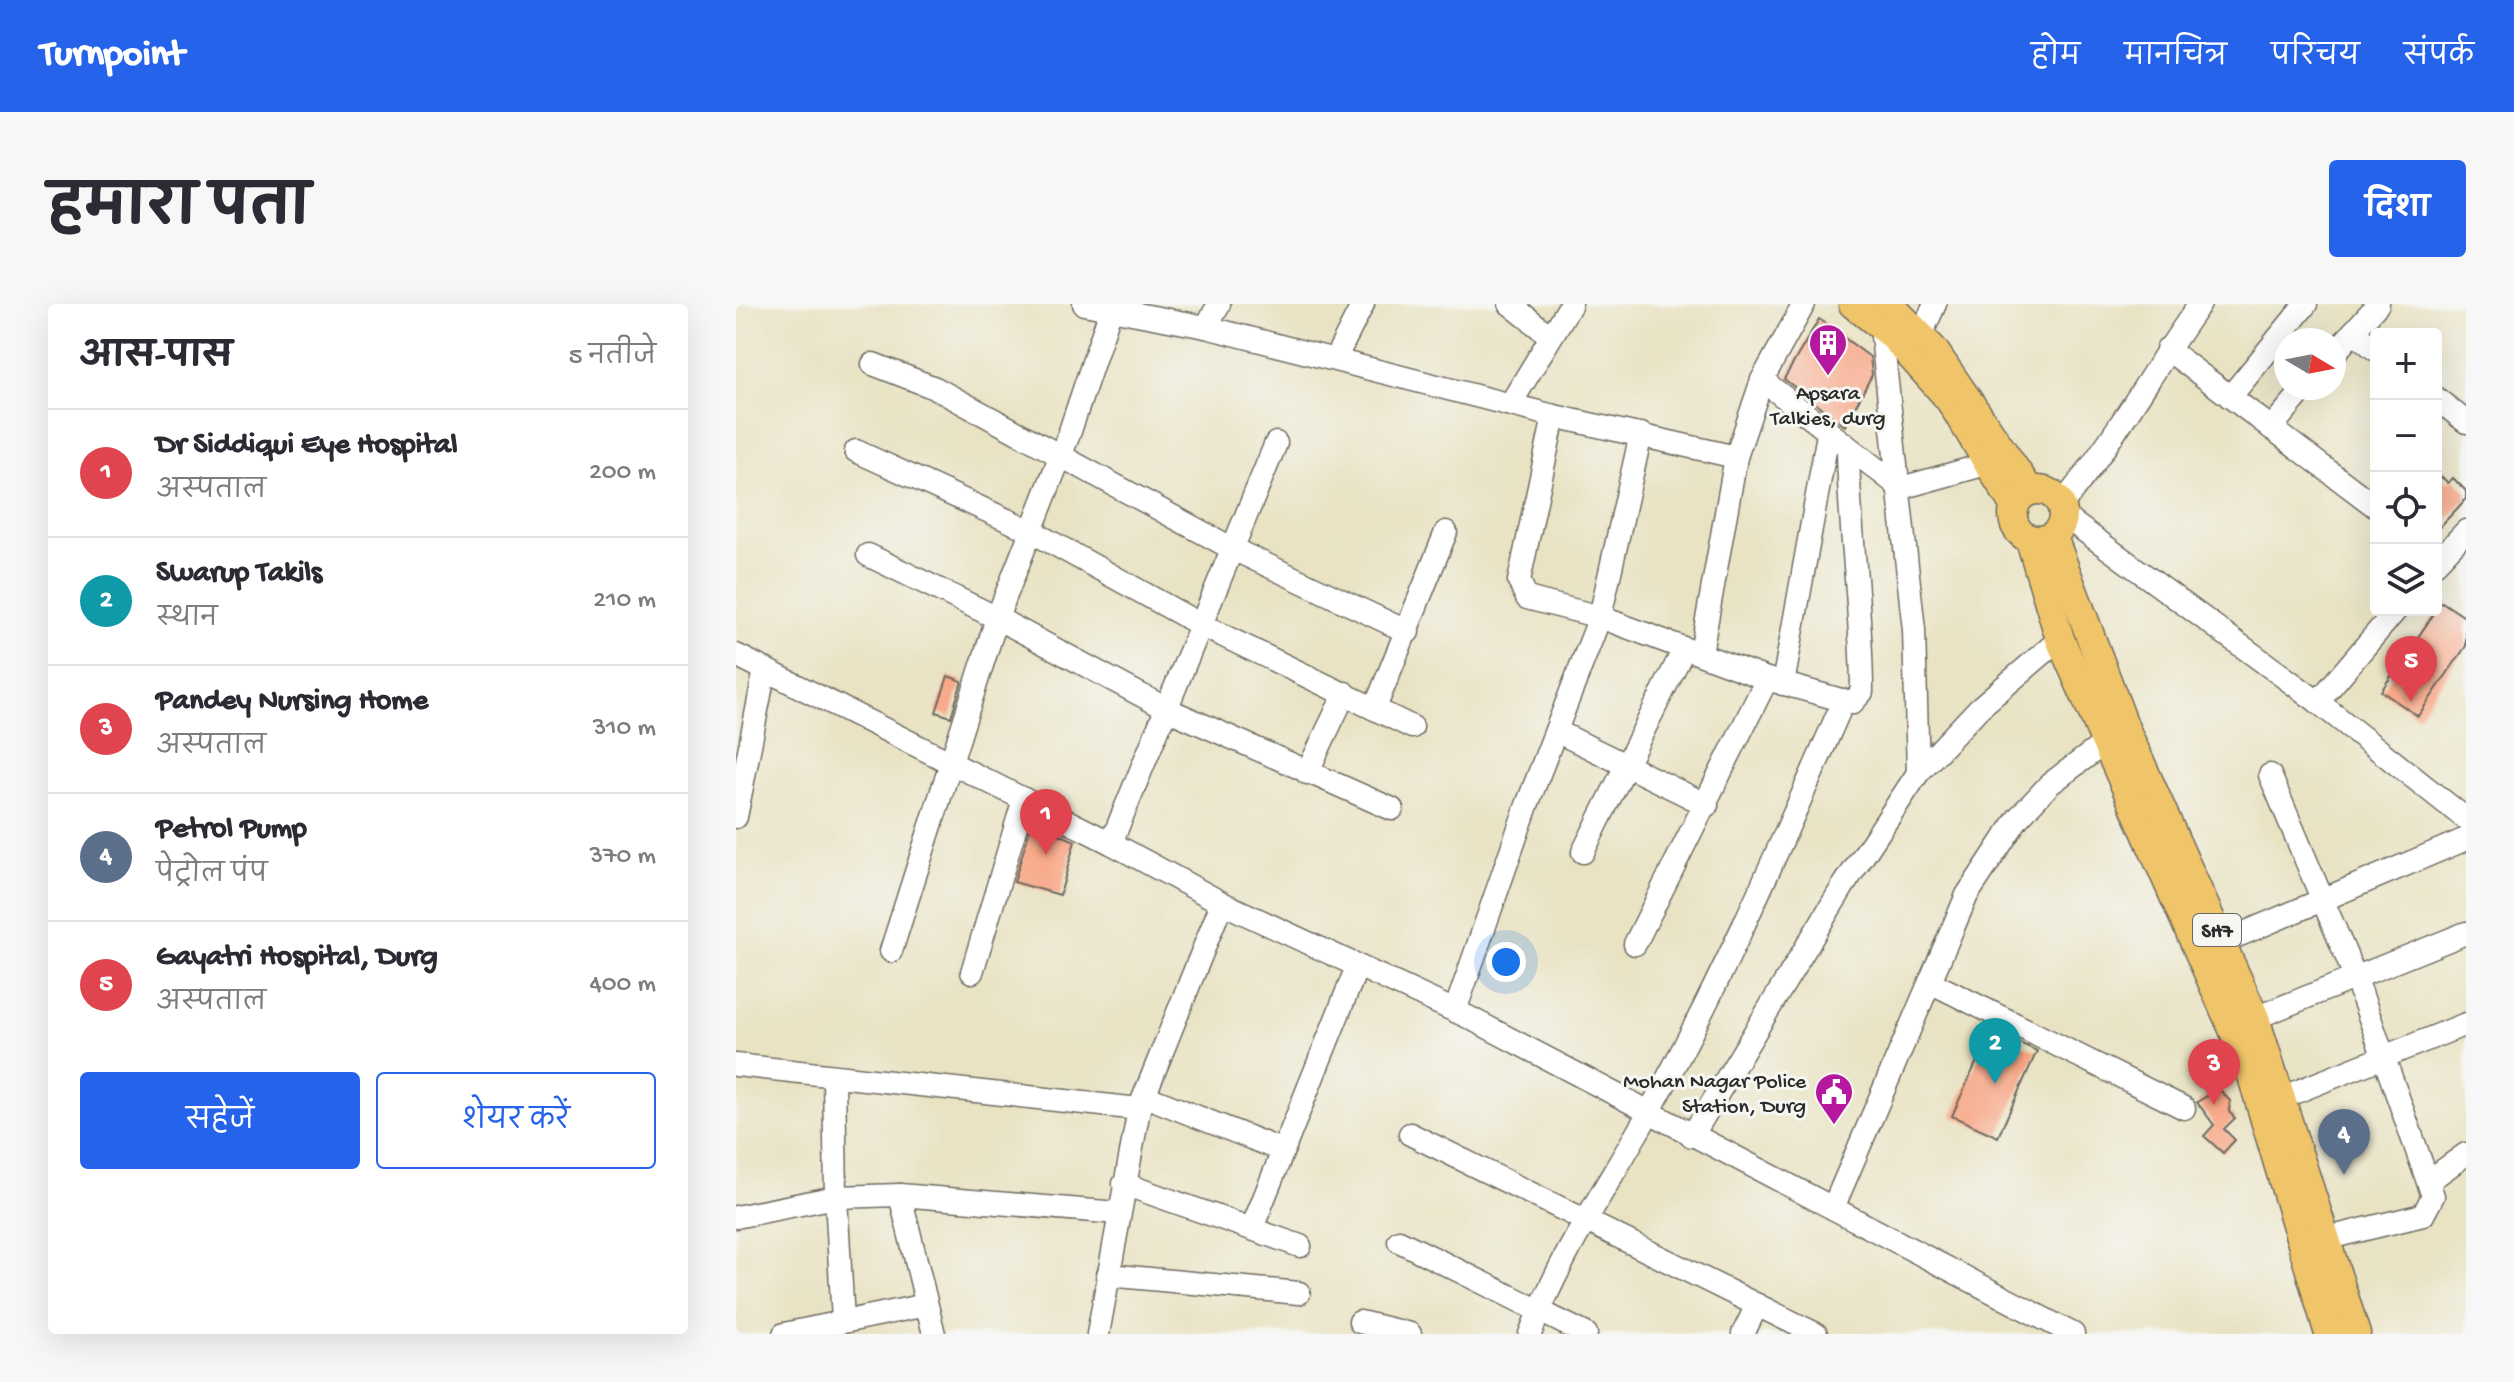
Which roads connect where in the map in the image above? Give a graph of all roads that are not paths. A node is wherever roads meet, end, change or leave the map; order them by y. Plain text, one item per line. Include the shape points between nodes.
1 (1084, 304) edge
2 (1219, 304) edge
3 (1363, 304) edge
4 (1510, 304) edge
5 (1571, 304) edge
6 (1804, 304) edge
7 (1853, 304) edge
8 (1935, 304) edge
9 (2200, 304) edge
10 (2306, 304) edge
11 (2378, 304) edge
12 (1110, 312) junction
13 (1885, 315) edge
14 (1206, 327) junction
15 (2353, 332) junction
16 (1921, 335) junction
17 (1550, 336) junction
18 (2346, 340) edge
19 (2370, 345) edge
20 (2167, 349) junction
21 (1335, 359) junction
22 (873, 364) dead end
23 (1762, 380) junction
24 (2230, 397) junction
25 (2295, 400) edge
26 (2438, 400) edge
27 (1511, 403) junction
28 (1554, 416) junction
29 (2466, 422) edge
30 (2271, 428) junction
31 (1641, 434) junction
32 (1828, 434) junction
33 (1276, 443) dead end
34 (1848, 450) junction
35 (856, 451) dead end
36 (1059, 457) junction
37 (1736, 457) junction
38 (1999, 460) junction
39 (1901, 488) junction
40 (2022, 499) junction
41 (2370, 502) edge
42 (2052, 524) junction
43 (1029, 530) junction
44 (2466, 531) edge
45 (1446, 532) dead end
46 (1233, 549) junction
47 (2442, 553) edge
48 (868, 555) dead end
49 (2391, 616) edge
50 (1600, 617) junction
51 (997, 618) junction
52 (1201, 625) junction
53 (1408, 632) junction
54 (2060, 639) junction
55 (1692, 651) junction
56 (736, 655) edge
57 (765, 669) junction
58 (1775, 681) junction
59 (1345, 693) junction
60 (1844, 700) junction
61 (2318, 702) junction
62 (1375, 708) junction
63 (1167, 709) junction
64 (1412, 727) dead end
65 (1556, 731) junction
66 (2114, 735) junction
67 (948, 762) junction
68 (1628, 766) junction
69 (1307, 773) junction
70 (1918, 773) junction
71 (2270, 775) dead end
72 (1024, 799) junction
73 (1707, 805) junction
74 (1392, 809) dead end
75 (736, 817) edge
76 (2466, 819) edge
77 (2466, 839) edge
78 (1111, 843) junction
79 (1583, 852) dead end
80 (2320, 901) junction
81 (1222, 903) junction
82 (2466, 933) edge
83 (2223, 942) junction
84 (1635, 944) dead end
85 (891, 951) dead end
86 (1357, 967) junction
87 (972, 972) dead end
88 (2356, 979) junction
89 (1930, 982) junction
90 (1455, 1011) junction
91 (2255, 1018) junction
92 (2466, 1024) edge
93 (2385, 1059) junction
94 (736, 1065) edge
95 (834, 1077) junction
96 (2281, 1098) junction
97 (1142, 1103) junction
98 (2184, 1108) dead end
99 (1648, 1113) junction
100 (1410, 1134) dead end
101 (1692, 1136) junction
102 (1281, 1150) junction
103 (2466, 1154) edge
104 (2430, 1180) junction
105 (1124, 1184) junction
106 (900, 1195) junction
107 (836, 1197) junction
108 (1833, 1208) junction
109 (1118, 1213) junction
110 (736, 1217) edge
111 (1584, 1220) junction
112 (1252, 1228) junction
113 (2324, 1239) junction
114 (1399, 1241) dead end
115 (1300, 1246) dead end
116 (1108, 1275) junction
117 (1299, 1293) dead end
118 (2330, 1296) junction
119 (926, 1305) junction
120 (1757, 1305) junction
121 (1539, 1310) junction
122 (843, 1321) junction
123 (1360, 1322) dead end
124 (784, 1334) edge
125 (934, 1334) edge
126 (1098, 1334) edge
127 (1410, 1334) edge
128 (1530, 1334) edge
129 (1586, 1334) edge
130 (1743, 1334) edge
131 (1816, 1334) edge
132 (2073, 1334) edge
133 (2329, 1334) edge
134 (2356, 1334) edge

1 - 12 street
2 - 14 street
3 - 21 street
4 - 17 street
5 - 17 street
6 - 23 street
7 - 13 main road, SH7
8 - 16 street
9 - 20 street
10 - 24 street
11 - 15 street
12 - 14 street
12 - 36 street
13 - 16 main road, SH7
13 - 38 main road, SH7
13 - 39 street
14 - 21 street
15 - 18 street
15 - 19 street
16 - 38 main road, SH7
17 - 27 street
20 - 24 street
20 - 42 street
21 - 27 street
22 - 36 street via 935,388
23 - 32 street
23 - 37 street
24 - 30 street
25 - 30 street
26 - 29 street
27 - 28 street
28 - 31 street
28 - 50 street via 1521,591 1537,603
30 - 41 street
31 - 37 street
31 - 50 street
32 - 34 street
32 - 58 street
33 - 46 street
34 - 39 street
34 - 60 street via 1862,692 1852,703
35 - 43 street
36 - 43 street
36 - 46 street
37 - 55 street
38 - 39 street
38 - 40 main road, SH7
39 - 70 street via 1914,630
40 - 42 main road via 2054,494
40 - 42 main road, SH7 via 2014,523
42 - 54 main road, SH7
42 - 61 street
42 - 66 main road, SH7
43 - 51 street
43 - 52 street
44 - 47 street
45 - 53 street
46 - 52 street
46 - 53 street
48 - 51 street
49 - 61 street
50 - 55 street
50 - 65 street
51 - 63 street
51 - 67 street
52 - 59 street
52 - 63 street
53 - 62 street
54 - 66 main road, SH7
54 - 70 street via 1979,708
55 - 58 street
55 - 68 street
56 - 57 street
57 - 67 street
57 - 75 street
58 - 60 street
58 - 73 street
59 - 62 street
59 - 69 street
60 - 99 street via 1770,868
61 - 76 street
62 - 64 street
63 - 69 street
63 - 78 street
65 - 68 street
65 - 90 street
66 - 83 main road, SH7
66 - 89 street via 2050,784 2018,818 1967,895
66 - 118 main road, SH7 via 2248,1063
67 - 72 street
67 - 85 street
68 - 73 street
68 - 79 street
69 - 74 street
70 - 101 street
71 - 80 street
72 - 78 street
72 - 87 street
73 - 84 street
77 - 80 street
78 - 81 street
80 - 83 street
80 - 88 street
81 - 86 street
81 - 97 street
82 - 88 street
83 - 91 main road, SH7
86 - 90 street
86 - 102 street
88 - 91 street
88 - 93 street
89 - 98 street
89 - 108 street
90 - 99 street
91 - 96 main road, SH7
92 - 93 street
93 - 96 street
93 - 104 street
94 - 95 street
95 - 97 street
95 - 107 street
96 - 113 main road, SH7
97 - 102 street
97 - 105 street
99 - 101 street
99 - 111 street
100 - 111 street
101 - 108 street
102 - 112 street
103 - 104 street
104 - 113 street via 2433,1196 2423,1215
105 - 109 street
105 - 112 street
106 - 107 street
106 - 109 street
106 - 119 street
107 - 110 street
107 - 122 street
108 - 132 street
109 - 116 street
111 - 120 street
111 - 121 street
112 - 115 street
113 - 118 main road, SH7
114 - 121 street
116 - 117 street
116 - 126 street
118 - 133 main road, SH7
118 - 134 main road, SH7
119 - 122 street
119 - 125 street
120 - 130 street
120 - 131 street
121 - 128 street
121 - 129 street
122 - 124 street
123 - 127 street

